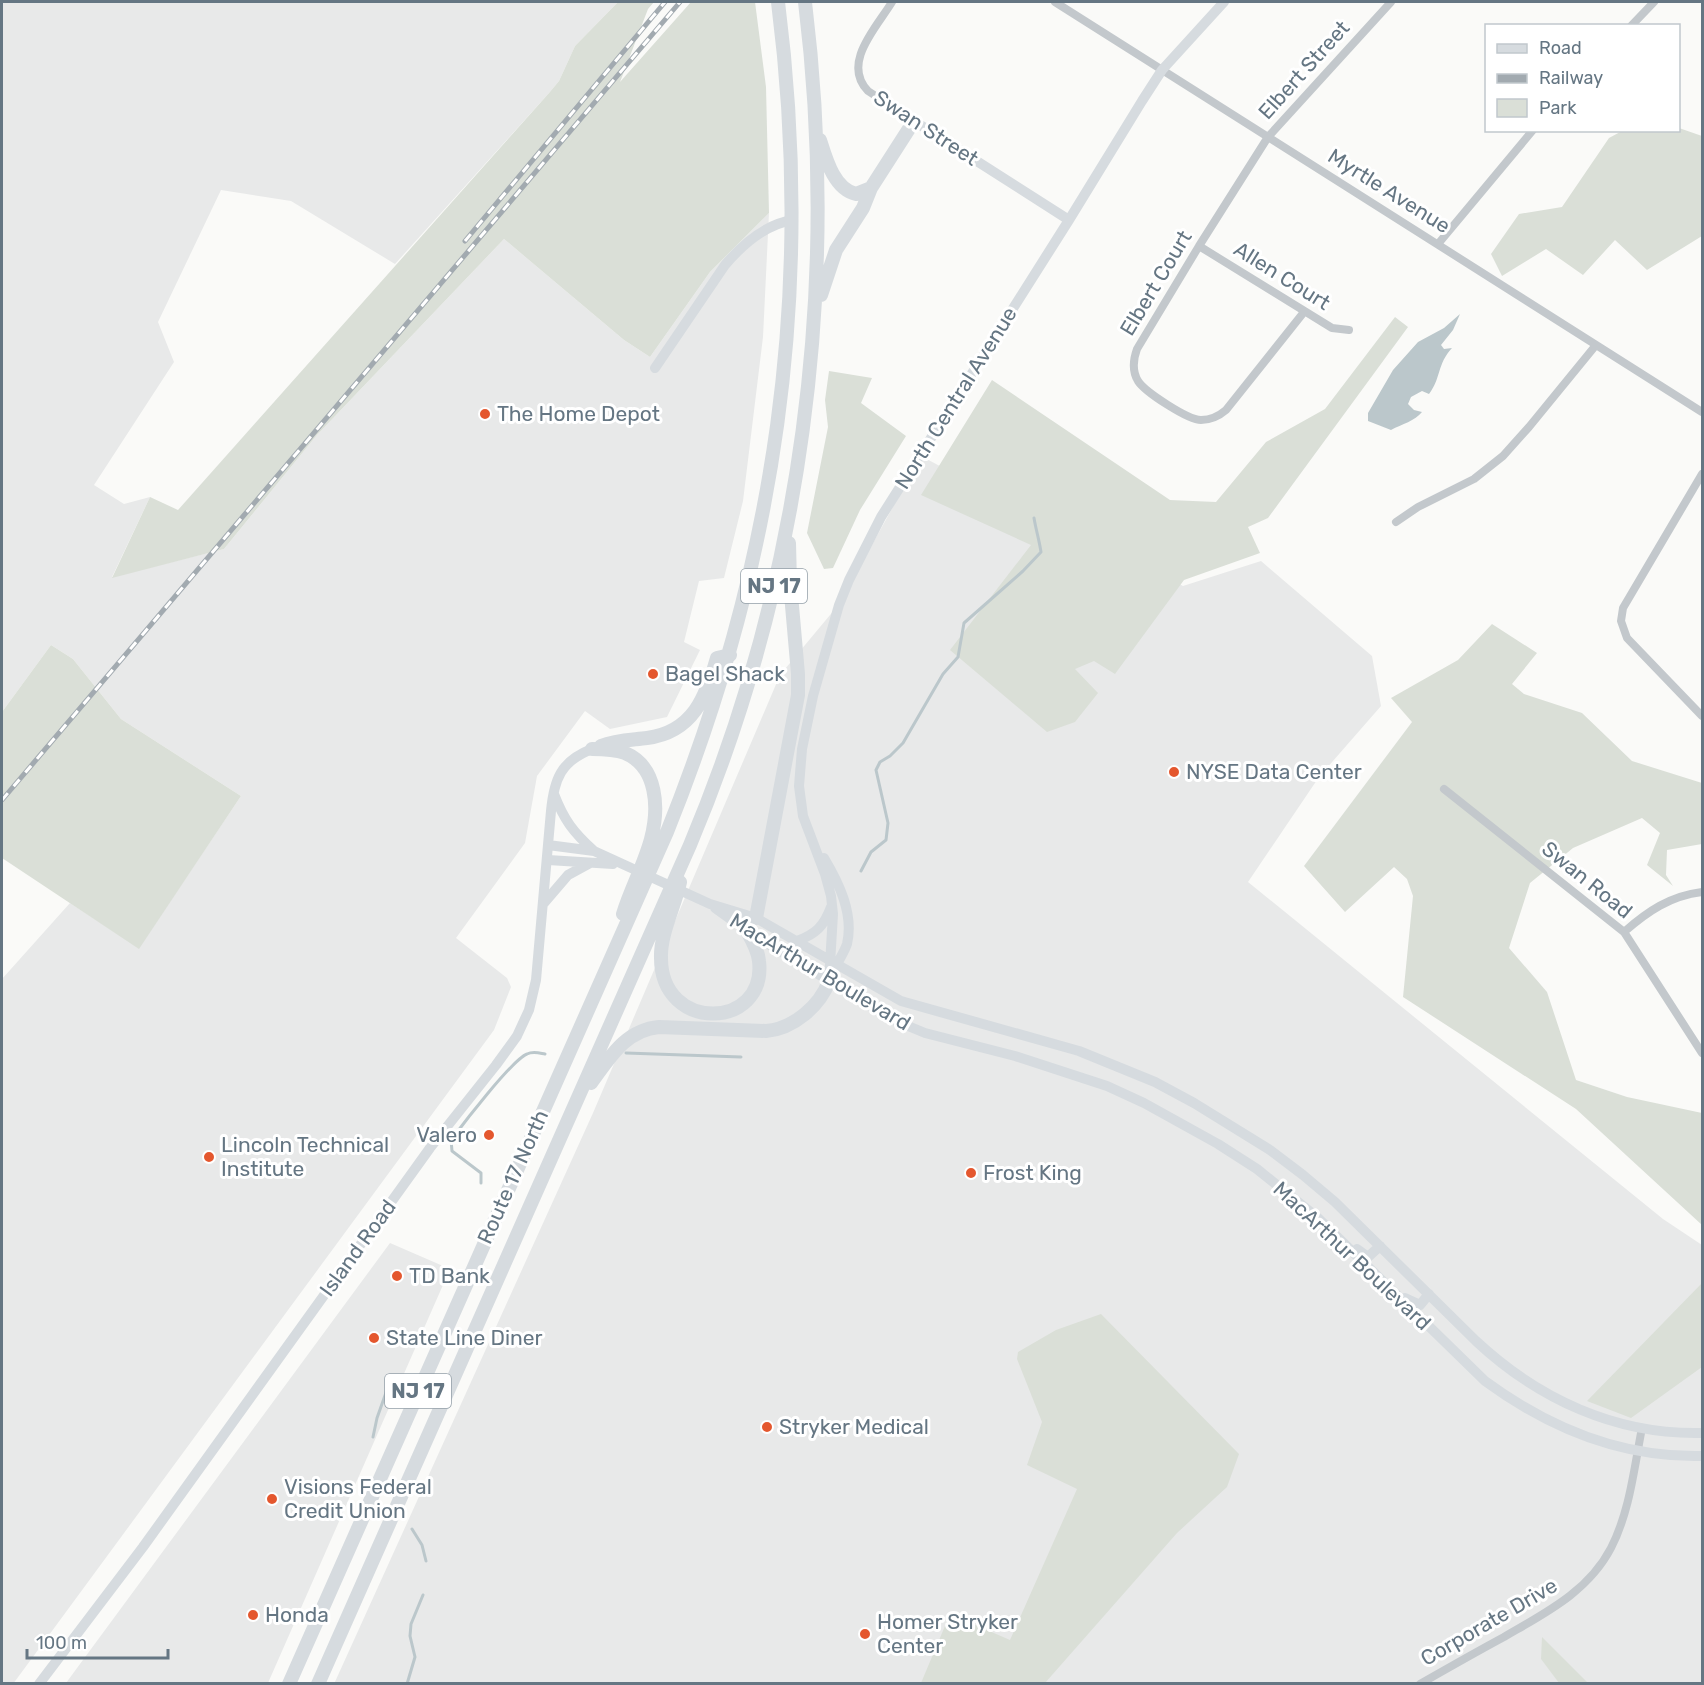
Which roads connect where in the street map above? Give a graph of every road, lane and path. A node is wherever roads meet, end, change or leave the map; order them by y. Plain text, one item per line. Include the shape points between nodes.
1 (778, 2) edge
2 (805, 2) edge
3 (892, 2) edge
4 (1055, 2) edge
5 (1224, 2) edge
6 (1391, 2) edge
7 (1654, 2) edge
8 (1633, 24) edge
9 (1162, 70) junction
10 (914, 121) junction
11 (815, 122) junction
12 (1531, 132) edge
13 (1268, 136) junction
14 (871, 188) junction
15 (792, 219) junction
16 (1069, 220) junction
17 (1438, 244) junction
18 (1199, 246) junction
19 (1304, 312) junction
20 (815, 317) junction
21 (1349, 330) dead end
22 (1596, 345) junction
23 (655, 368) dead end
24 (1702, 412) edge
25 (1702, 474) edge
26 (788, 521) junction
27 (1396, 522) dead end
28 (730, 654) junction
29 (1702, 716) edge
30 (592, 749) junction
31 (1444, 789) dead end
32 (553, 793) junction
33 (812, 839) junction
34 (548, 845) junction
35 (690, 845) junction
36 (593, 857) junction
37 (548, 860) junction
38 (1702, 892) edge
39 (544, 904) junction
40 (710, 904) junction
41 (832, 904) junction
42 (756, 918) junction
43 (747, 931) junction
44 (1624, 932) junction
45 (797, 941) junction
46 (834, 962) junction
47 (606, 971) junction
48 (829, 981) junction
49 (1702, 1053) edge
50 (574, 1107) junction
51 (1319, 1219) junction
52 (1380, 1246) junction
53 (1371, 1270) junction
54 (1429, 1294) junction
55 (1642, 1428) junction
56 (1702, 1433) edge
57 (1637, 1451) junction
58 (1702, 1456) edge
59 (39, 1683) edge
60 (289, 1683) edge
61 (318, 1683) edge
62 (1420, 1683) edge

1 - 15 highway, NJ 17 via 786,76
2 - 11 highway, NJ 17
3 - 10 street, Swan Street via 859,56 858,75 868,91
4 - 9 street, Myrtle Avenue
5 - 9 main road, North Central Avenue
6 - 13 street, Elbert Street
7 - 8 street
9 - 13 street, Myrtle Avenue
9 - 16 main road, North Central Avenue
10 - 14 highway
10 - 16 main road, Swan Street
11 - 14 highway via 827,162 842,187 856,194
11 - 20 highway, NJ 17
12 - 17 street
13 - 17 street, Myrtle Avenue
13 - 18 street, Elbert Court
14 - 20 highway via 836,250
15 - 23 main road via 761,233 736,252
15 - 28 highway, NJ 17 via 789,321 775,446
16 - 33 main road, North Central Avenue via 881,517 846,587 813,696 801,760 800,801
17 - 22 street, Myrtle Avenue
18 - 19 street, Allen Court
18 - 19 street, Elbert Court via 1133,363 1142,386 1189,418 1211,419 1226,410
19 - 21 street, Allen Court via 1332,328
20 - 26 highway, NJ 17 via 805,419
22 - 24 street, Myrtle Avenue
22 - 27 street via 1503,456 1474,478
25 - 29 street via 1623,608 1621,621 1627,638
26 - 35 highway, NJ 17 via 744,696
26 - 42 highway via 798,695
28 - 30 highway via 717,658 701,704 676,728 654,737 610,742
28 - 47 highway, NJ 17 via 667,832
30 - 32 main road, Island Road via 568,763 558,776
30 - 47 highway via 617,751 634,759 647,773 655,795 651,839 629,893
31 - 44 street, Swan Road
32 - 34 main road, Island Road
32 - 36 main road via 571,830
33 - 41 main road, North Central Avenue
33 - 46 main road, North Central Avenue via 837,880 846,906 846,945
34 - 36 main road, MacArthur Boulevard
34 - 37 main road, Island Road
35 - 43 highway via 661,950 662,973 673,996 685,1007 704,1014 726,1012 744,1002 753,991 759,971 757,951
35 - 50 highway, NJ 17
36 - 37 main road, MacArthur Boulevard
36 - 39 main road via 568,875
36 - 40 main road, MacArthur Boulevard via 621,864
37 - 39 main road, Island Road
38 - 44 street via 1658,905
39 - 59 main road, Island Road via 534,990 523,1024 510,1046 430,1148 143,1547
40 - 42 main road, MacArthur Boulevard
40 - 43 main road, MacArthur Boulevard
41 - 45 main road via 819,929
41 - 46 main road, North Central Avenue
42 - 45 main road, MacArthur Boulevard
43 - 48 main road, MacArthur Boulevard
44 - 49 street, Swan Road
45 - 46 main road, MacArthur Boulevard
46 - 48 main road, North Central Avenue
46 - 52 main road, MacArthur Boulevard via 911,1005 1066,1047 1155,1082 1231,1124 1288,1163
47 - 60 highway, Route 17 North / NJ 17
48 - 50 highway via 806,1012 777,1030 641,1030 615,1051
48 - 51 main road, MacArthur Boulevard via 910,1027 1071,1073 1144,1103 1257,1169
50 - 61 highway, NJ 17
51 - 52 main road via 1326,1218 1365,1256
51 - 53 main road, MacArthur Boulevard
52 - 54 main road, MacArthur Boulevard
53 - 54 main road via 1411,1302 1420,1305
53 - 57 main road, MacArthur Boulevard via 1459,1358 1510,1400 1564,1429
54 - 55 main road, MacArthur Boulevard via 1523,1380 1574,1408
55 - 56 main road, MacArthur Boulevard
55 - 57 street, Corporate Drive
57 - 58 main road, MacArthur Boulevard
57 - 62 street, Corporate Drive via 1621,1526 1590,1577 1562,1604

